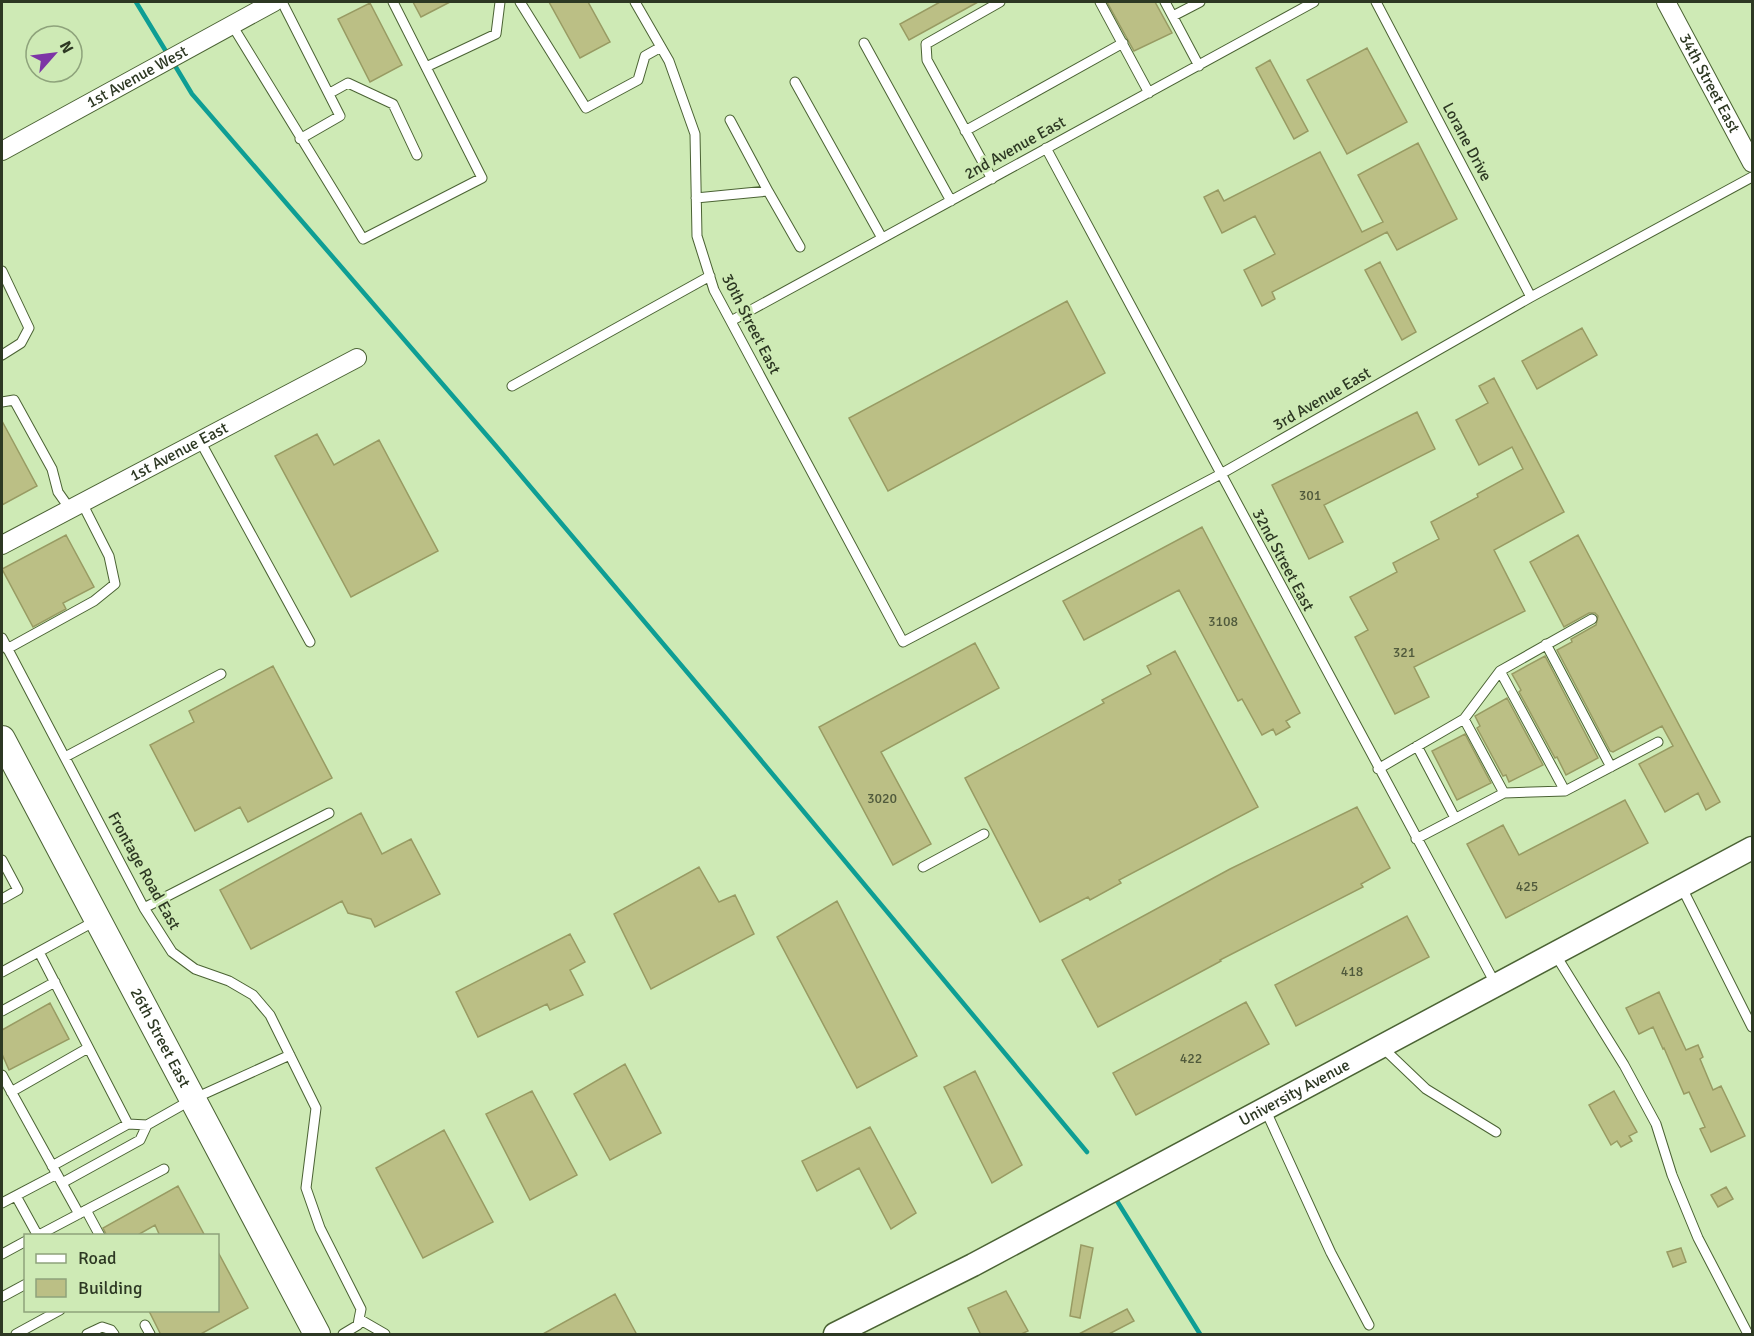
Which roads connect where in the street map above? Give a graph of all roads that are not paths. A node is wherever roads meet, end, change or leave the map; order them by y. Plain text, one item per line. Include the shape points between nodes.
1 (274, 2) edge
2 (282, 2) edge
3 (393, 2) edge
4 (500, 2) edge
5 (520, 2) edge
6 (634, 2) edge
7 (1000, 2) edge
8 (1100, 2) edge
9 (1166, 2) edge
10 (1200, 2) edge
11 (1314, 2) edge
12 (1376, 2) edge
13 (1666, 2) edge
14 (1173, 16) junction
15 (232, 25) junction
16 (864, 43) dead end
17 (1123, 43) junction
18 (661, 47) junction
19 (1199, 66) junction
20 (426, 67) junction
21 (795, 82) dead end
22 (330, 93) junction
23 (1149, 93) junction
24 (730, 120) dead end
25 (965, 131) junction
26 (300, 139) junction
27 (1046, 148) junction
28 (2, 151) edge
29 (417, 154) dead end
30 (1752, 163) edge
31 (1752, 177) edge
32 (992, 179) junction
33 (768, 191) junction
34 (696, 198) junction
35 (951, 201) junction
36 (882, 238) junction
37 (800, 247) dead end
38 (2, 272) edge
39 (710, 276) junction
40 (1531, 297) junction
41 (731, 321) junction
42 (2, 355) edge
43 (357, 358) dead end
44 (512, 386) dead end
45 (2, 402) edge
46 (200, 441) junction
47 (1220, 475) junction
48 (76, 506) junction
49 (2, 545) edge
50 (1592, 619) dead end
51 (2, 638) edge
52 (310, 642) dead end
53 (903, 642) joint
54 (1545, 644) junction
55 (7, 649) junction
56 (1500, 671) junction
57 (221, 674) dead end
58 (1464, 719) junction
59 (1658, 742) dead end
60 (1417, 746) junction
61 (7, 755) edge
62 (65, 757) junction
63 (1611, 767) junction
64 (1378, 769) junction
65 (1565, 792) junction
66 (1504, 793) junction
67 (329, 813) dead end
68 (1455, 818) junction
69 (984, 834) dead end
70 (1416, 839) junction
71 (1752, 848) edge
72 (2, 860) edge
73 (923, 867) dead end
74 (1681, 886) junction
75 (2, 899) edge
76 (144, 908) junction
77 (97, 920) junction
78 (39, 952) junction
79 (1555, 954) junction
80 (2, 972) edge
81 (55, 982) junction
82 (1496, 986) junction
83 (2, 1011) edge
84 (1752, 1027) edge
85 (1382, 1047) junction
86 (88, 1048) junction
87 (290, 1055) junction
88 (2, 1075) edge
89 (11, 1092) junction
90 (193, 1100) junction
91 (1265, 1109) junction
92 (128, 1124) junction
93 (147, 1125) junction
94 (1496, 1132) dead end
95 (164, 1169) dead end
96 (54, 1170) junction
97 (62, 1184) junction
98 (16, 1196) junction
99 (2, 1203) edge
100 (82, 1212) junction
101 (36, 1234) edge
102 (39, 1234) edge
103 (98, 1234) edge
104 (24, 1242) edge
105 (2, 1254) edge
106 (24, 1285) edge
107 (2, 1297) edge
108 (58, 1312) edge
109 (359, 1319) junction
110 (145, 1325) dead end
111 (1369, 1325) dead end
112 (16, 1335) edge
113 (87, 1335) edge
114 (114, 1335) edge
115 (150, 1335) edge
116 (317, 1335) edge
117 (343, 1335) edge
118 (386, 1335) edge
119 (835, 1335) edge
120 (1748, 1335) edge

1 - 15 street, 1st Avenue West
2 - 22 lane
3 - 20 lane
4 - 20 lane via 496,34
5 - 18 lane via 586,108 638,80 645,56
6 - 18 lane, 30th Street East
7 - 25 lane via 926,44 927,60
8 - 17 lane
9 - 14 lane
10 - 14 lane
11 - 19 lane, 2nd Avenue East
12 - 40 lane, Lorane Drive
13 - 30 street, 34th Street East
14 - 19 lane
15 - 26 lane
15 - 28 street, 1st Avenue West
16 - 35 lane
17 - 23 lane
17 - 25 lane
18 - 34 lane, 30th Street East via 695,134
19 - 23 lane, 2nd Avenue East
20 - 26 lane via 482,178 363,239
21 - 36 lane
22 - 26 lane via 340,116
22 - 29 lane via 348,83 393,104
23 - 27 lane, 2nd Avenue East
24 - 33 lane
25 - 32 lane
27 - 32 lane, 2nd Avenue East
27 - 47 lane, 32nd Street East
31 - 40 lane, 3rd Avenue East
32 - 35 lane, 2nd Avenue East
33 - 34 lane
33 - 37 lane
34 - 39 lane, 30th Street East via 697,236
35 - 36 lane, 2nd Avenue East
36 - 41 lane, 2nd Avenue East
38 - 42 lane via 29,328 21,343
39 - 41 lane, 30th Street East
39 - 44 lane
40 - 47 lane, 3rd Avenue East
41 - 53 lane, 30th Street East
43 - 46 street, 1st Avenue East
45 - 48 lane via 14,400 52,469 58,492
46 - 48 street, 1st Avenue East
46 - 52 lane
47 - 53 lane, 3rd Avenue East
47 - 64 lane, 32nd Street East
48 - 49 street, 1st Avenue East
48 - 55 lane via 109,556 115,584 94,601
50 - 54 lane
51 - 55 lane, Frontage Road East
54 - 56 lane
54 - 63 lane
55 - 62 lane, Frontage Road East
56 - 58 lane
56 - 65 lane
57 - 62 lane
58 - 60 lane
58 - 66 lane
59 - 63 lane
60 - 64 lane
60 - 68 lane
61 - 77 main road, 26th Street East
62 - 76 lane, Frontage Road East
63 - 65 lane
64 - 70 lane, 32nd Street East
65 - 66 lane
66 - 68 lane
67 - 76 lane
68 - 70 lane
69 - 73 lane
70 - 82 lane, 32nd Street East
71 - 74 street, University Avenue
72 - 75 lane via 18,890
74 - 79 street, University Avenue
74 - 84 lane
76 - 87 lane, Frontage Road East via 172,952 195,969 253,995 270,1015
77 - 78 lane
77 - 90 main road, 26th Street East
78 - 80 lane
78 - 81 lane
79 - 82 street, University Avenue
79 - 120 lane via 1656,1124 1698,1238
81 - 83 lane
81 - 86 lane
82 - 85 street, University Avenue
85 - 91 street, University Avenue
85 - 94 lane via 1426,1089
86 - 89 lane
86 - 92 lane
87 - 90 lane
87 - 109 lane, Frontage Road East via 316,1108 306,1188 320,1228 361,1309
88 - 89 lane
89 - 96 lane
90 - 93 lane
90 - 116 main road, 26th Street East
91 - 111 lane via 1331,1253
91 - 119 street, University Avenue
92 - 93 lane
92 - 96 lane
93 - 97 lane via 140,1140
95 - 100 lane
96 - 97 lane
96 - 98 lane
97 - 100 lane
98 - 99 lane
98 - 101 lane
100 - 102 lane
100 - 103 lane
104 - 105 lane
106 - 107 lane
108 - 112 lane
109 - 117 lane via 358,1325
109 - 118 lane
110 - 115 lane
113 - 114 lane via 102,1327

